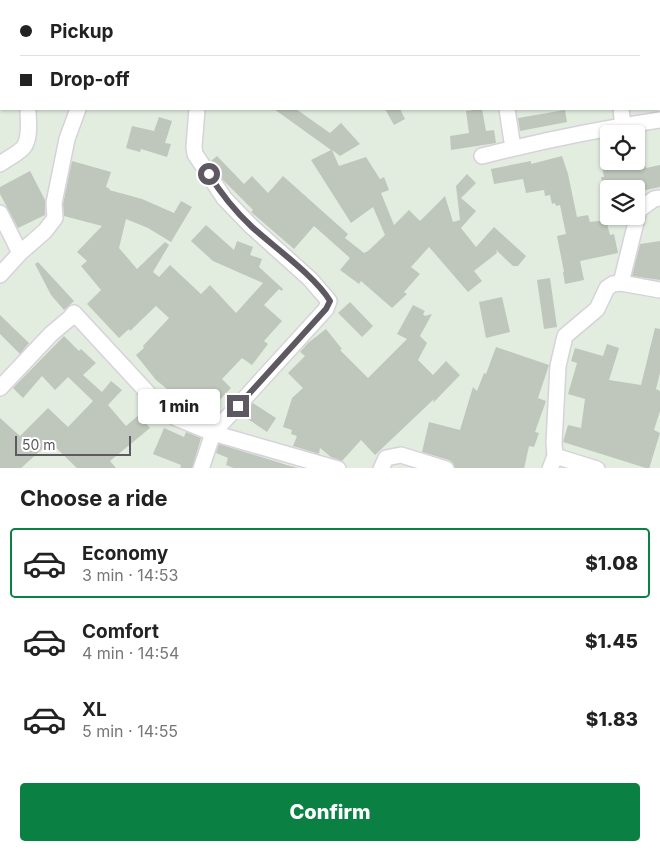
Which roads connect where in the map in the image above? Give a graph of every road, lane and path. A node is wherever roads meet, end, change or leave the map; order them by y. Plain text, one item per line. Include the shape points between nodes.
1 (28, 110) edge
2 (78, 110) edge
3 (197, 110) edge
4 (507, 110) edge
5 (621, 110) edge
6 (660, 120) edge
7 (624, 125) edge
8 (630, 125) edge
9 (600, 131) edge
10 (514, 148) junction
11 (482, 156) dead end
12 (0, 164) edge
13 (660, 198) edge
14 (0, 213) edge
15 (20, 253) junction
16 (0, 275) edge
17 (621, 283) junction
18 (660, 290) edge
19 (0, 388) edge
20 (213, 433) junction
21 (553, 462) edge
22 (201, 468) edge
23 (338, 468) edge
24 (381, 468) edge
25 (446, 468) edge
26 (597, 468) edge

1 - 12 street via 24,148
2 - 15 street via 67,139 54,203 55,218
3 - 20 street via 195,154 224,198 330,301
4 - 10 street
5 - 7 street
6 - 8 street
9 - 10 street
10 - 11 street
13 - 17 street via 654,198 639,210
14 - 15 street
15 - 16 street
17 - 18 street
17 - 21 street via 606,288 597,309 565,336 558,366
19 - 20 street via 74,313 159,405 176,418
20 - 22 street
20 - 23 street
21 - 26 street
24 - 25 street via 386,458 401,455

